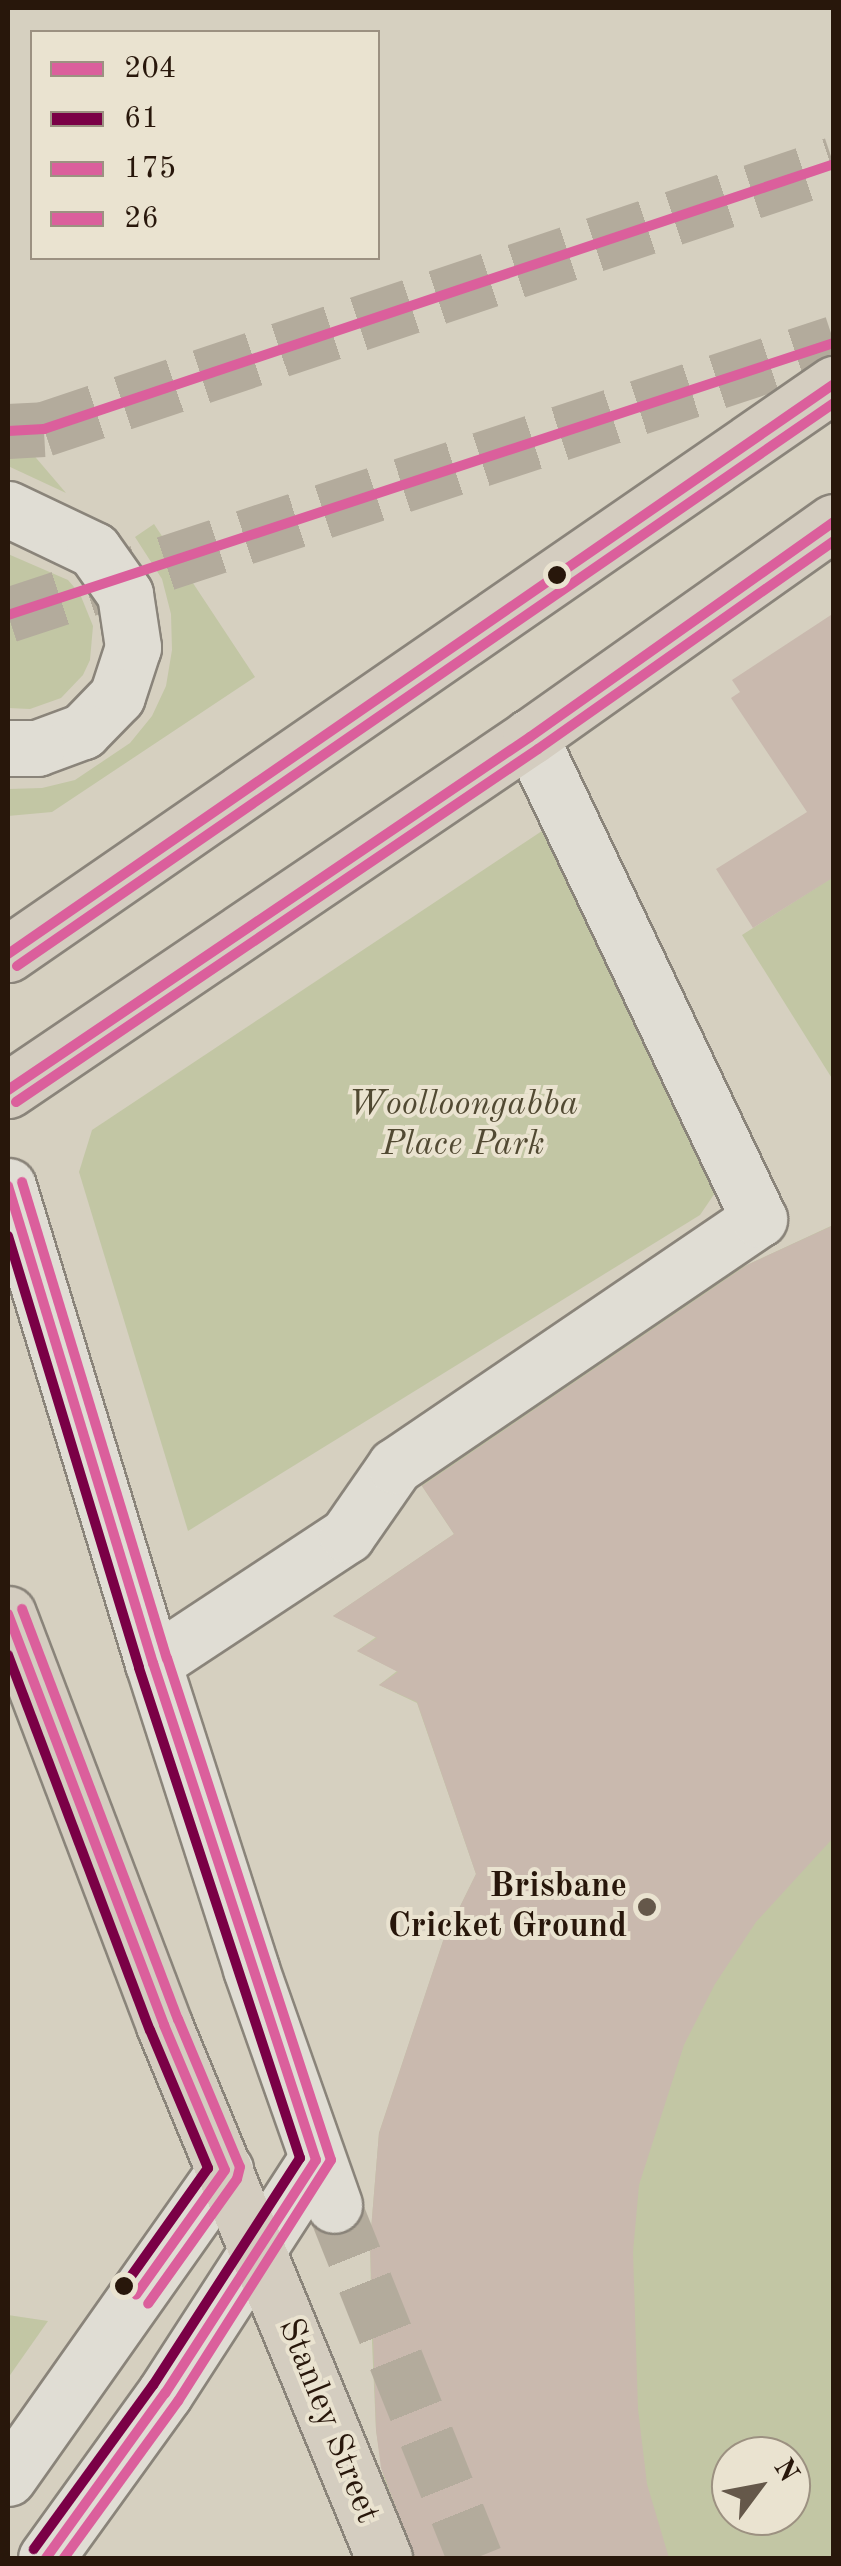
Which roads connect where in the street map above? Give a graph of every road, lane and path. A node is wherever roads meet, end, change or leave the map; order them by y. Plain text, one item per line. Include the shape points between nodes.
1 (834, 384) edge
2 (8, 509) edge
3 (834, 522) edge
4 (530, 737) junction
5 (8, 748) edge
6 (8, 954) edge
7 (8, 1090) edge
8 (8, 1186) edge
9 (8, 1614) edge
10 (154, 1663) junction
11 (225, 2170) junction
12 (258, 2250) junction
13 (8, 2478) edge
14 (46, 2558) edge
15 (384, 2558) edge

1 - 6 main road
2 - 5 street via 94,550 126,594 134,647 117,696 83,731 36,748
3 - 4 main road
4 - 7 main road
4 - 10 street via 759,1219 395,1466 347,1535
8 - 10 street
9 - 11 main road, Stanley Street
10 - 12 street via 325,2182
11 - 12 main road, Stanley Street
11 - 13 street
12 - 14 street
12 - 15 main road, Stanley Street

